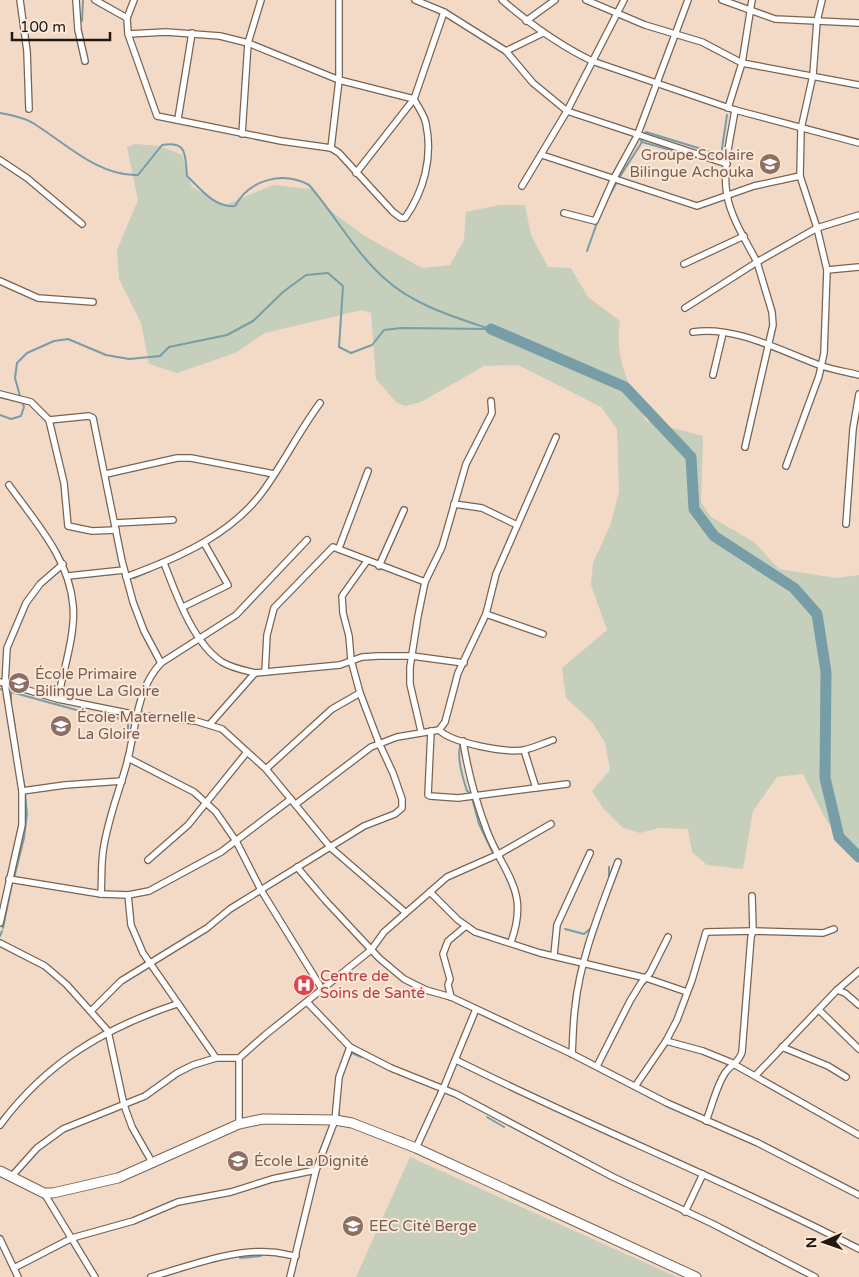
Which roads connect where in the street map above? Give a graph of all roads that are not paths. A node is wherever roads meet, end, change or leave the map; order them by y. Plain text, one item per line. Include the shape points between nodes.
1 (20, 0) edge
2 (76, 0) edge
3 (95, 0) edge
4 (134, 0) edge
5 (262, 0) edge
6 (333, 0) edge
7 (415, 0) edge
8 (502, 0) edge
9 (555, 0) edge
10 (586, 0) edge
11 (624, 0) edge
12 (688, 0) edge
13 (722, 0) edge
14 (752, 0) edge
15 (822, 0) edge
16 (339, 2) edge
17 (750, 11) junction
18 (444, 12) junction
19 (617, 14) junction
20 (127, 18) junction
21 (526, 21) junction
22 (818, 21) junction
23 (859, 23) edge
24 (543, 33) junction
25 (676, 33) junction
26 (128, 34) junction
27 (192, 34) junction
28 (248, 43) junction
29 (506, 51) junction
30 (85, 61) dead end
31 (592, 61) junction
32 (742, 63) junction
33 (813, 75) junction
34 (340, 80) junction
35 (658, 82) junction
36 (859, 85) edge
37 (414, 100) junction
38 (29, 109) dead end
39 (732, 109) junction
40 (567, 111) junction
41 (178, 120) junction
42 (801, 129) junction
43 (242, 134) junction
44 (638, 136) junction
45 (859, 143) edge
46 (332, 148) junction
47 (542, 155) junction
48 (0, 160) edge
49 (727, 164) junction
50 (356, 173) junction
51 (800, 176) junction
52 (614, 178) junction
53 (522, 186) dead end
54 (727, 194) junction
55 (564, 212) dead end
56 (859, 215) edge
57 (82, 224) dead end
58 (817, 228) junction
59 (744, 236) junction
60 (757, 262) junction
61 (684, 264) dead end
62 (859, 267) edge
63 (828, 270) junction
64 (0, 280) edge
65 (93, 302) dead end
66 (685, 308) dead end
67 (693, 332) dead end
68 (722, 333) junction
69 (769, 343) junction
70 (822, 366) junction
71 (713, 375) dead end
72 (859, 375) edge
73 (0, 394) edge
74 (859, 394) edge
75 (491, 401) dead end
76 (320, 403) dead end
77 (49, 420) junction
78 (556, 436) dead end
79 (744, 448) dead end
80 (786, 466) dead end
81 (368, 471) dead end
82 (106, 474) junction
83 (274, 474) junction
84 (9, 484) dead end
85 (454, 504) junction
86 (404, 510) dead end
87 (173, 520) dead end
88 (846, 524) dead end
89 (518, 525) junction
90 (116, 527) junction
91 (307, 540) dead end
92 (204, 543) junction
93 (338, 548) junction
94 (367, 561) junction
95 (164, 563) junction
96 (63, 564) junction
97 (379, 566) junction
98 (124, 570) junction
99 (68, 576) junction
100 (126, 577) junction
101 (425, 582) junction
102 (183, 607) junction
103 (486, 614) junction
104 (543, 634) dead end
105 (200, 638) junction
106 (412, 656) junction
107 (351, 660) junction
108 (161, 663) junction
109 (464, 663) junction
110 (265, 672) junction
111 (255, 673) junction
112 (3, 683) edge
113 (360, 693) junction
114 (58, 699) junction
115 (137, 716) junction
116 (210, 724) junction
117 (439, 730) junction
118 (431, 731) junction
119 (421, 732) junction
120 (553, 740) dead end
121 (463, 742) junction
122 (379, 743) junction
123 (524, 750) junction
124 (247, 752) junction
125 (128, 758) junction
126 (266, 769) junction
127 (122, 781) junction
128 (566, 784) dead end
129 (536, 788) junction
130 (22, 791) junction
131 (473, 796) junction
132 (291, 799) junction
133 (208, 803) junction
134 (296, 804) junction
135 (551, 824) dead end
136 (236, 842) junction
137 (331, 848) junction
138 (590, 853) dead end
139 (499, 854) junction
140 (148, 860) dead end
141 (618, 862) dead end
142 (298, 867) junction
143 (10, 879) junction
144 (261, 890) junction
145 (430, 892) junction
146 (101, 894) junction
147 (128, 895) junction
148 (752, 896) dead end
149 (405, 912) junction
150 (0, 923) edge
151 (466, 926) junction
152 (834, 929) dead end
153 (753, 931) junction
154 (668, 936) dead end
155 (511, 942) junction
156 (0, 943) edge
157 (371, 950) junction
158 (554, 955) junction
159 (149, 962) junction
160 (586, 962) junction
161 (859, 971) edge
162 (646, 978) junction
163 (322, 989) junction
164 (837, 990) junction
165 (687, 992) junction
166 (451, 997) junction
167 (307, 1002) junction
168 (176, 1004) junction
169 (859, 1005) edge
170 (476, 1009) junction
171 (819, 1010) junction
172 (91, 1011) junction
173 (108, 1031) junction
174 (666, 1041) junction
175 (350, 1046) junction
176 (782, 1047) junction
177 (859, 1049) edge
178 (572, 1054) junction
179 (216, 1058) junction
180 (239, 1058) junction
181 (456, 1060) junction
182 (735, 1064) junction
183 (597, 1066) junction
184 (756, 1075) junction
185 (846, 1077) dead end
186 (636, 1085) junction
187 (443, 1089) junction
188 (124, 1106) junction
189 (335, 1120) junction
190 (706, 1121) junction
191 (239, 1124) junction
192 (0, 1125) edge
193 (859, 1135) edge
194 (416, 1148) junction
195 (153, 1164) junction
196 (316, 1170) junction
197 (0, 1171) edge
198 (702, 1174) junction
199 (12, 1176) junction
200 (44, 1193) junction
201 (859, 1195) edge
202 (685, 1212) junction
203 (72, 1238) junction
204 (0, 1239) edge
205 (859, 1249) edge
206 (296, 1256) junction
207 (14, 1268) junction
208 (18, 1277) edge
209 (96, 1277) edge
210 (151, 1277) edge
211 (290, 1277) edge
212 (696, 1277) edge
213 (815, 1277) edge

1 - 38 street via 27,51
2 - 30 street
3 - 20 street
4 - 20 street
5 - 28 street
6 - 16 street
7 - 18 street
8 - 21 street
9 - 21 street
10 - 19 street
11 - 19 street
12 - 25 street
13 - 17 street
14 - 17 street
15 - 22 street
16 - 34 street
17 - 22 street via 775,19
17 - 32 street
18 - 29 street
18 - 37 street
19 - 25 street
19 - 31 street
20 - 26 street
21 - 24 street
22 - 23 street
22 - 33 street
24 - 29 street
24 - 31 street
25 - 32 street via 702,42
25 - 35 street
26 - 27 street
26 - 41 street via 156,114
27 - 28 street
27 - 41 street
28 - 34 street
28 - 43 street
29 - 40 street via 533,83
31 - 35 street
31 - 40 street
32 - 33 street
32 - 39 street
33 - 36 street
33 - 42 street
34 - 37 street
34 - 46 street
35 - 39 street
35 - 44 street
37 - 50 street
37 - 50 street via 426,124 429,151 416,200 404,218 393,212
39 - 42 street
39 - 49 street
40 - 44 street
40 - 47 street
41 - 43 street
42 - 45 street
42 - 51 street
43 - 46 street
44 - 49 street
44 - 52 street
46 - 50 street
47 - 52 street
47 - 53 street
48 - 57 street
49 - 54 street
51 - 54 street
51 - 58 street
52 - 54 street via 697,206
52 - 55 street via 595,221
54 - 59 street
56 - 58 street
58 - 60 street
58 - 63 street
59 - 60 street
59 - 61 street
60 - 66 street
60 - 69 street via 772,312
62 - 63 street
63 - 70 street
64 - 65 street via 38,298
67 - 68 street via 708,330
68 - 69 street
68 - 71 street
69 - 70 street
69 - 79 street
70 - 72 street
70 - 80 street
73 - 77 street via 29,401
74 - 88 street
75 - 85 street via 492,413 466,464
76 - 83 street
77 - 82 street via 92,416
77 - 90 street via 64,483 68,526 92,531
78 - 89 street
81 - 93 street
82 - 83 street via 177,458 191,458
82 - 90 street
83 - 92 street via 246,512
84 - 96 street
85 - 89 street via 482,508
85 - 101 street via 442,547
86 - 97 street
87 - 90 street
89 - 103 street via 496,574
90 - 98 street
91 - 105 street via 243,608
92 - 95 street
92 - 102 street via 228,585
93 - 94 street
93 - 110 street via 331,548 274,608 267,634
94 - 97 street
94 - 107 street via 342,596
95 - 100 street
95 - 102 street
96 - 99 street
96 - 112 street via 40,584 26,603 7,648
97 - 101 street
98 - 99 street
98 - 100 street
99 - 114 street via 73,622
100 - 108 street via 144,631
101 - 106 street
102 - 105 street
103 - 104 street
103 - 109 street
105 - 108 street
105 - 111 street via 213,655 233,668
106 - 107 street
106 - 109 street
106 - 119 street via 410,689
107 - 110 street via 340,665
107 - 113 street
108 - 115 street via 144,688
109 - 117 street via 458,673 445,722
110 - 111 street
111 - 116 street
112 - 114 street
112 - 130 street
113 - 122 street
113 - 126 street via 332,709
114 - 115 street
115 - 116 street
115 - 125 street
116 - 124 street via 222,729
117 - 118 street
117 - 121 street
118 - 119 street
118 - 131 street via 428,795
119 - 122 street
120 - 123 street
121 - 123 street
121 - 131 street
122 - 134 street
122 - 137 street via 394,773 402,808 364,826
123 - 129 street
124 - 126 street
124 - 133 street
125 - 127 street
125 - 133 street via 194,792
126 - 132 street
127 - 130 street
127 - 146 street via 103,853
128 - 129 street
129 - 131 street
130 - 143 street via 22,825
131 - 139 street
132 - 134 street
132 - 136 street
133 - 136 street
133 - 140 street via 177,837
134 - 137 street
135 - 139 street
136 - 144 street
136 - 147 street via 149,891
137 - 142 street
137 - 149 street
138 - 158 street via 557,925
139 - 145 street via 447,877
139 - 155 street via 513,882 518,905
141 - 160 street via 598,915
142 - 144 street
142 - 157 street
143 - 146 street
143 - 150 street
144 - 159 street via 207,928
144 - 163 street
145 - 149 street
145 - 151 street
146 - 147 street
147 - 159 street via 131,925
148 - 153 street
149 - 157 street
151 - 155 street via 488,937
151 - 166 street via 448,941 443,954
152 - 153 street via 824,933
153 - 165 street via 706,932
153 - 182 street via 742,1052
154 - 162 street
155 - 158 street
156 - 172 street via 45,966
157 - 163 street
157 - 166 street via 404,979
158 - 160 street
159 - 168 street
159 - 172 street via 121,981
160 - 162 street
160 - 178 street via 575,1007
161 - 164 street
162 - 165 street
162 - 183 street via 630,1001
163 - 167 street
164 - 169 street
164 - 171 street
165 - 174 street
166 - 170 street
167 - 175 street
167 - 180 street
168 - 173 street
168 - 179 street
170 - 178 street
170 - 181 street
171 - 176 street
171 - 177 street
172 - 173 street
173 - 188 street
173 - 192 street via 65,1060 19,1101
174 - 182 street
174 - 186 street
175 - 187 street via 391,1068
175 - 189 street via 339,1076
176 - 184 street
176 - 185 street
178 - 183 street
179 - 180 street
179 - 188 street via 177,1073 145,1096
180 - 191 street
181 - 187 street
181 - 198 street
182 - 184 street
182 - 190 street via 722,1079
183 - 186 street
184 - 193 street
186 - 190 street
187 - 194 street
187 - 202 street
188 - 195 street
188 - 199 street via 63,1128 37,1148
189 - 191 main road via 264,1119
189 - 194 main road via 352,1123
189 - 196 street
190 - 201 street
191 - 195 main road
194 - 212 main road
195 - 200 main road via 98,1184
196 - 203 street via 178,1202 132,1221
196 - 206 street
197 - 199 main road
198 - 202 street
198 - 205 street
199 - 200 main road
200 - 203 street
202 - 213 street
203 - 207 street
203 - 209 street
204 - 207 street
206 - 210 street via 250,1252
206 - 211 street
207 - 208 street

